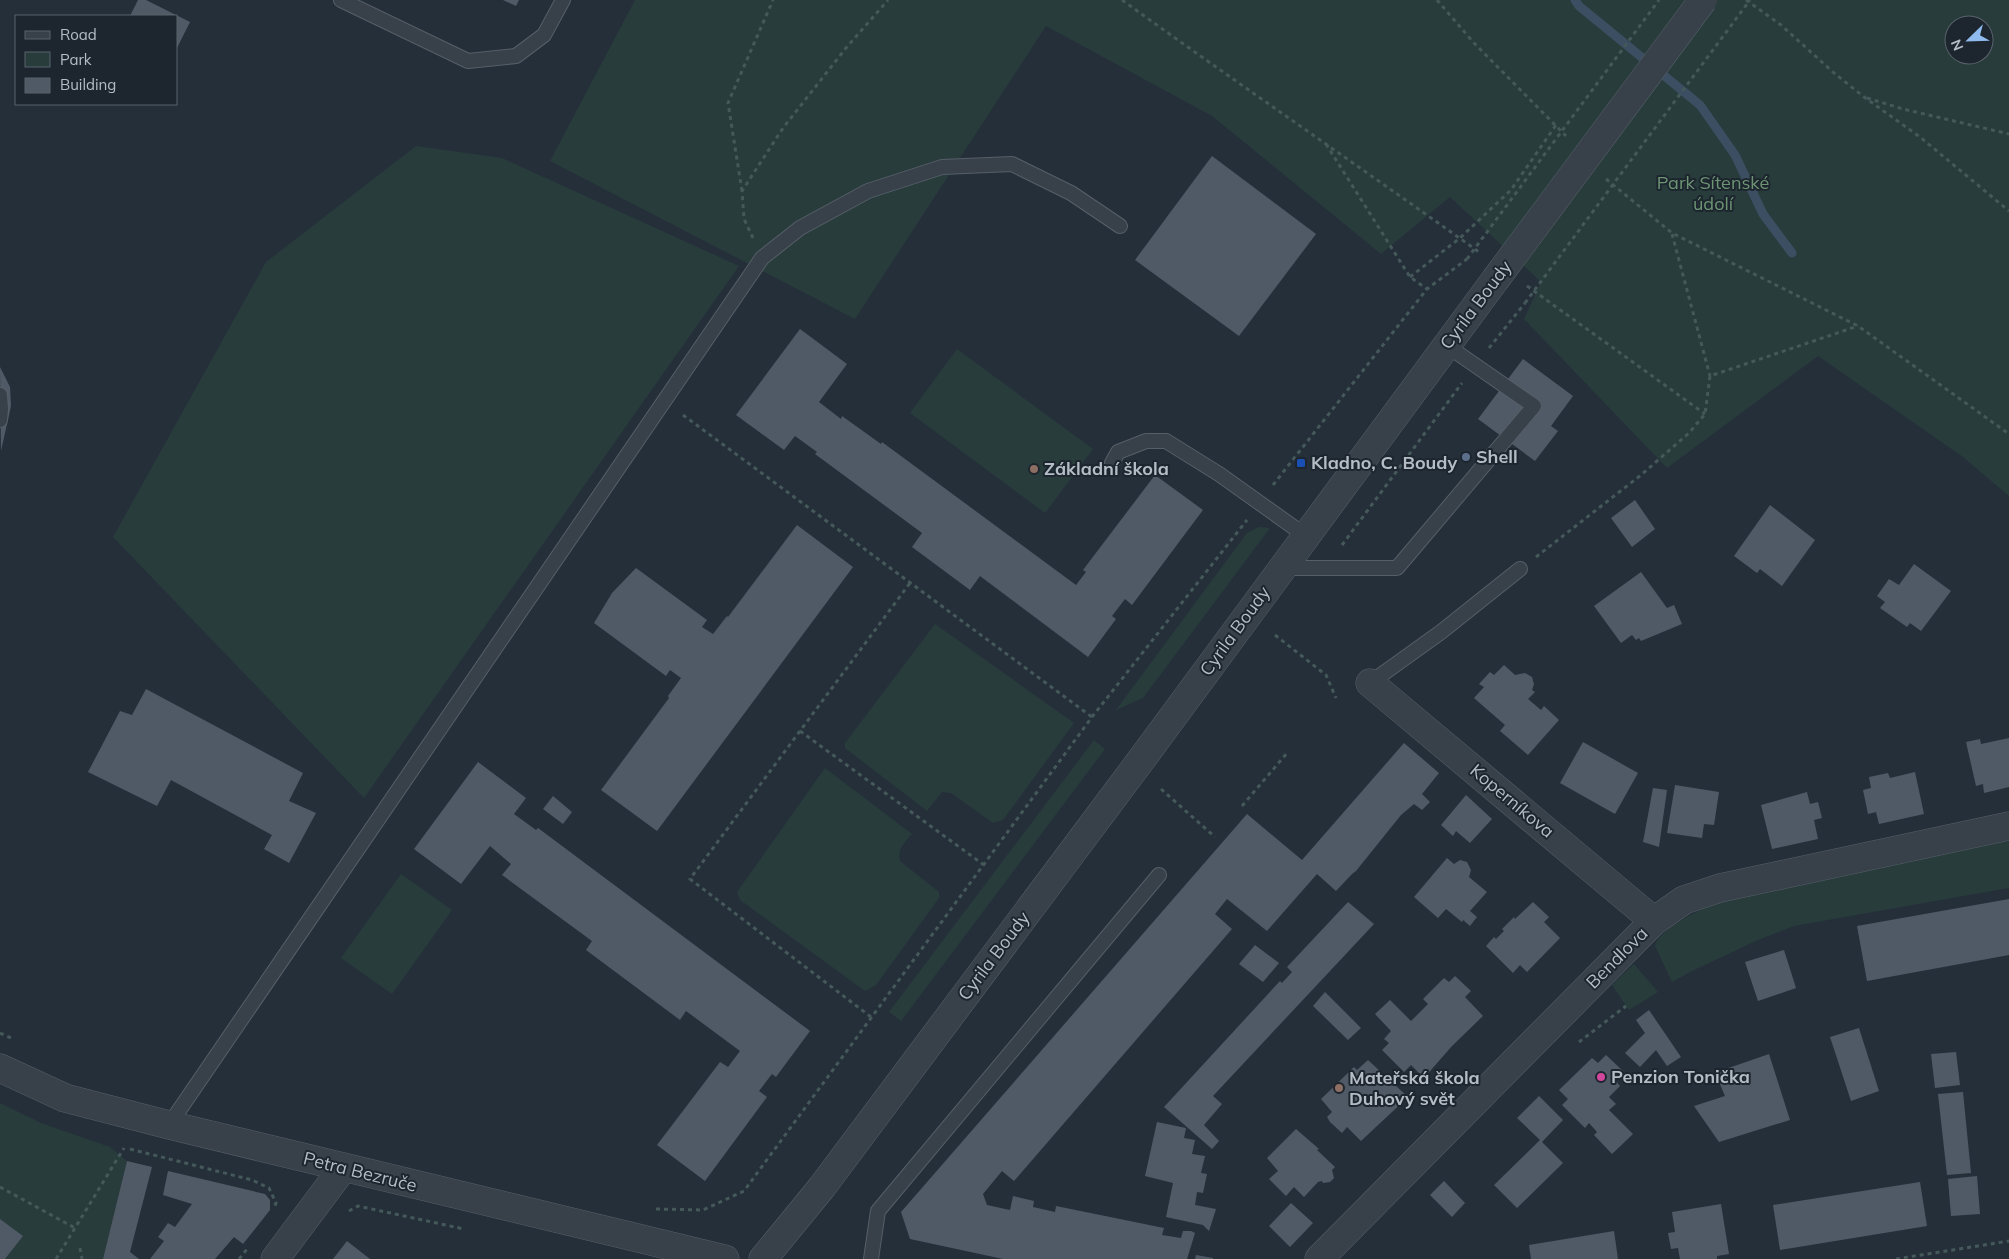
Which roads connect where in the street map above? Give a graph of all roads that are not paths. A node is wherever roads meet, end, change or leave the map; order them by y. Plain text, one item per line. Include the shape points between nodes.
1 (341, 0) edge
2 (563, 0) edge
3 (1703, 0) edge
4 (1120, 226) dead end
5 (1446, 345) junction
6 (0, 396) edge
7 (0, 420) edge
8 (1112, 463) dead end
9 (1306, 536) junction
10 (1281, 568) junction
11 (1520, 569) road end
12 (1370, 682) joint
13 (2009, 826) edge
14 (1160, 874) dead end
15 (1654, 921) junction
16 (0, 1068) edge
17 (169, 1125) junction
18 (343, 1168) junction
19 (275, 1259) edge
20 (724, 1259) edge
21 (763, 1259) edge
22 (871, 1259) edge
23 (1319, 1259) edge

1 - 2 lane via 468,61 516,56 544,35
3 - 5 street, Cyrila Boudy, bridge
4 - 17 lane via 1071,193 1012,164 942,168 868,191 800,228 762,258
5 - 9 street, Cyrila Boudy
5 - 10 lane via 1534,406 1397,568
6 - 7 lane
8 - 9 lane via 1118,452 1146,441 1166,441
9 - 10 street, Cyrila Boudy
10 - 21 street, Cyrila Boudy via 840,1163
11 - 12 lane via 1441,632
12 - 15 street, Koperníkova
13 - 15 street, Bendlova via 1720,888 1684,900
14 - 22 lane via 878,1211
15 - 23 street, Bendlova
16 - 17 street, Petra Bezruče via 65,1098
17 - 18 street, Petra Bezruče
18 - 19 street
18 - 20 street, Petra Bezruče

